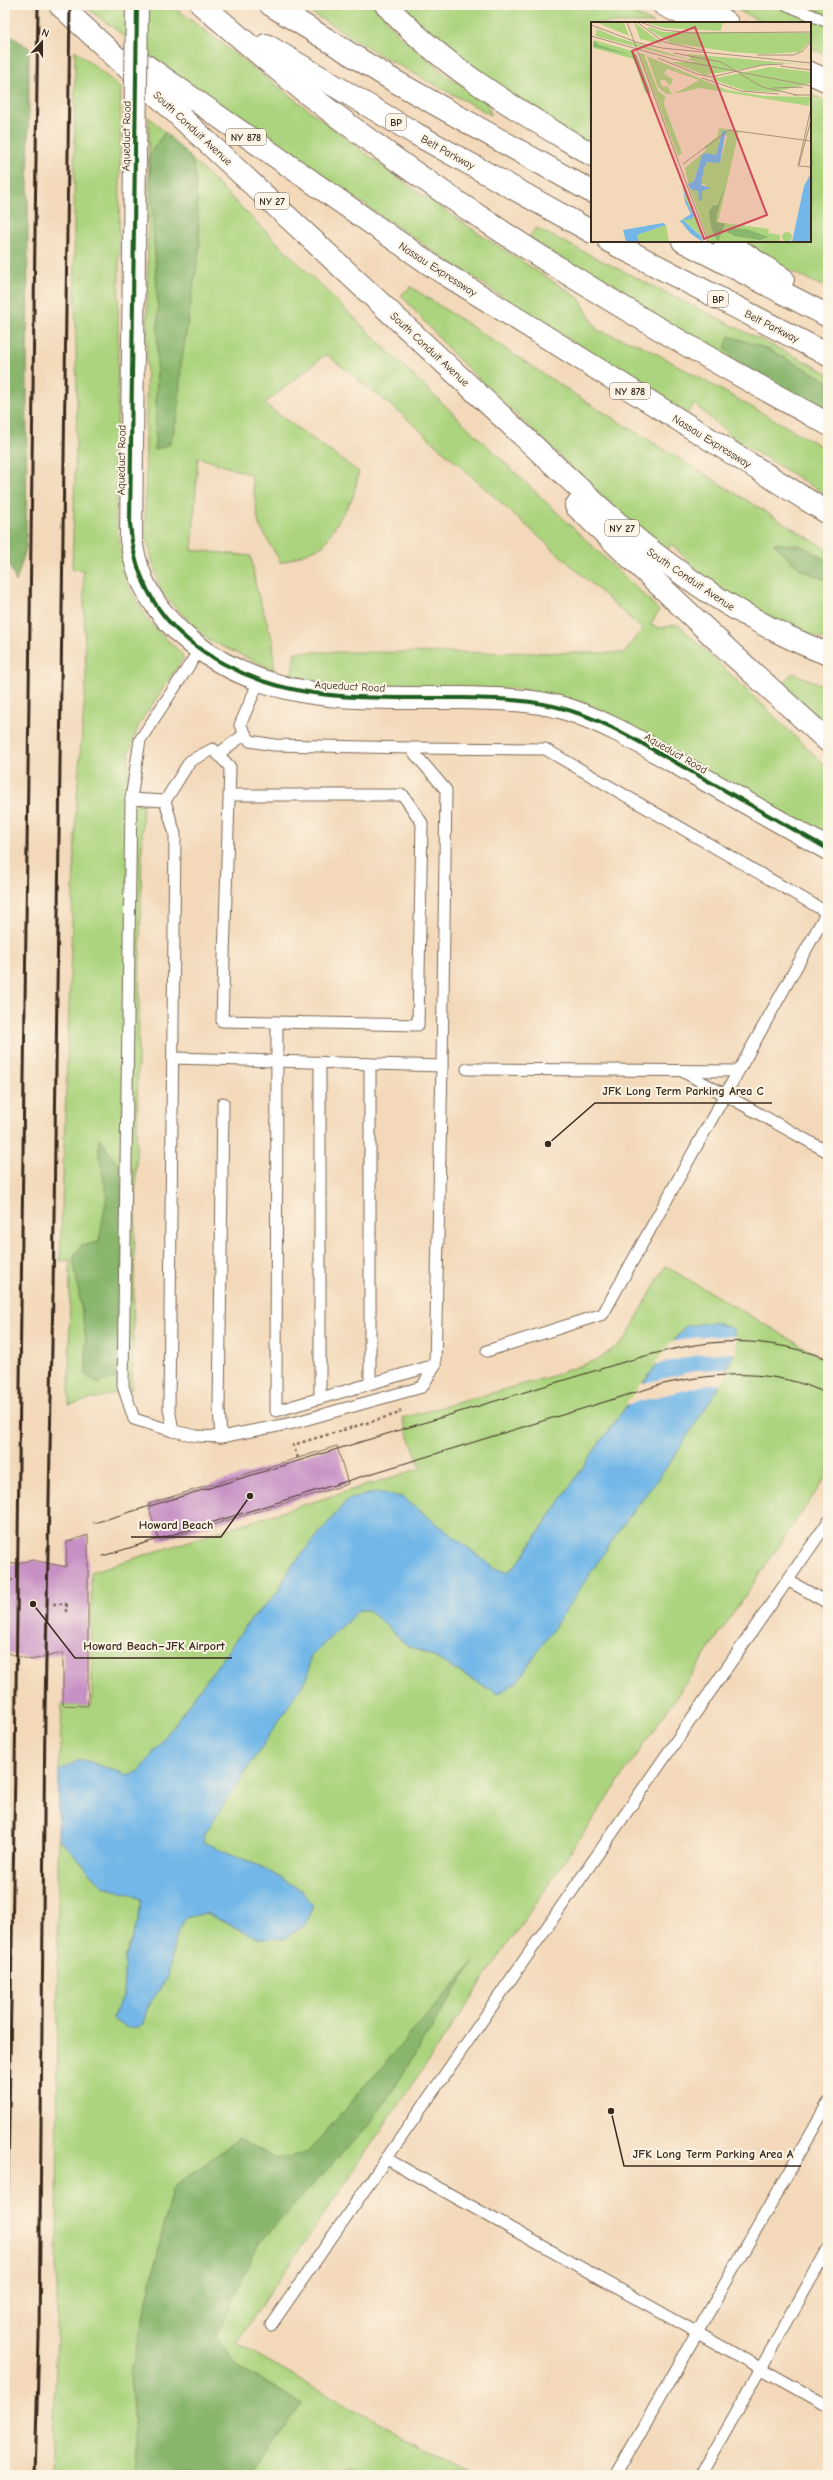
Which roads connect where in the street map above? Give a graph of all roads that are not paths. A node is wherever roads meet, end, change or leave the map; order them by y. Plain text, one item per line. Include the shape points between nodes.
1 (60, 5) edge
2 (137, 5) edge
3 (204, 5) edge
4 (271, 5) edge
5 (386, 5) edge
6 (664, 5) edge
7 (701, 5) edge
8 (787, 5) edge
9 (700, 22) edge
10 (726, 22) edge
11 (828, 22) edge
12 (811, 73) edge
13 (828, 81) edge
14 (591, 154) edge
15 (591, 191) edge
16 (591, 231) edge
17 (611, 242) edge
18 (685, 242) edge
19 (727, 242) edge
20 (828, 307) edge
21 (828, 316) edge
22 (828, 355) edge
23 (482, 397) junction
24 (828, 424) edge
25 (828, 513) edge
26 (200, 649) junction
27 (828, 654) edge
28 (259, 681) junction
29 (246, 734) junction
30 (828, 741) edge
31 (410, 748) junction
32 (218, 754) junction
33 (230, 795) junction
34 (131, 799) junction
35 (165, 801) junction
36 (828, 849) edge
37 (828, 912) edge
38 (277, 1022) junction
39 (173, 1058) junction
40 (276, 1061) junction
41 (320, 1063) junction
42 (370, 1064) junction
43 (442, 1066) junction
44 (467, 1069) dead end
45 (680, 1070) junction
46 (738, 1071) junction
47 (725, 1095) junction
48 (223, 1103) dead end
49 (828, 1152) edge
50 (487, 1351) dead end
51 (435, 1365) junction
52 (370, 1383) junction
53 (320, 1398) junction
54 (173, 1431) junction
55 (221, 1438) junction
56 (828, 1522) edge
57 (789, 1581) junction
58 (828, 1603) edge
59 (828, 2103) edge
60 (387, 2159) junction
61 (828, 2249) edge
62 (271, 2325) dead end
63 (697, 2333) junction
64 (761, 2368) junction
65 (828, 2406) edge
66 (616, 2475) edge
67 (701, 2475) edge

1 - 23 main road, South Conduit Avenue / NY 27
1 - 25 main road, Nassau Expressway / NY 878 via 434,267
2 - 26 main road, Aqueduct Road, bridge via 131,540 137,567 147,592 174,627
3 - 16 main road, Belt Parkway / BP via 384,115
3 - 24 main road via 311,97 526,248 664,333
4 - 15 main road via 391,79
5 - 14 main road via 414,34 481,87
6 - 9 main road
7 - 10 main road
8 - 11 lane
12 - 13 main road
17 - 22 main road, Belt Parkway / BP
18 - 21 main road
19 - 20 main road
23 - 27 main road, South Conduit Avenue / NY 27 via 596,504 672,569 756,621
23 - 30 main road via 558,490
26 - 28 main road, Aqueduct Road via 231,669
26 - 34 lane via 140,740
28 - 29 lane via 240,725
28 - 36 main road, Aqueduct Road via 298,692 341,696 517,700 562,708 623,733
29 - 31 lane via 250,741 274,745
29 - 32 lane
31 - 37 lane via 545,750
31 - 43 lane via 446,790
32 - 33 lane via 230,767
32 - 35 lane via 214,749 190,761
33 - 38 lane via 222,1021
33 - 38 lane via 403,795 422,823 418,1025
34 - 35 lane
34 - 54 lane via 123,1386 134,1419
35 - 39 lane via 174,834
37 - 46 lane
38 - 40 lane
39 - 40 lane
39 - 54 lane via 170,1400
40 - 41 lane
40 - 53 lane via 276,1411
41 - 42 lane
41 - 53 lane
42 - 43 lane
42 - 52 lane
43 - 51 lane
44 - 45 lane
45 - 46 lane
45 - 47 lane
46 - 47 lane
47 - 49 lane
47 - 50 lane via 602,1314
48 - 55 lane via 219,1409
51 - 52 lane
51 - 55 lane via 422,1387 400,1395 293,1423
52 - 53 lane
54 - 55 lane
56 - 57 lane
57 - 58 lane
57 - 60 lane
59 - 63 lane
60 - 62 lane
60 - 63 lane
61 - 64 lane
63 - 64 lane
63 - 66 lane
64 - 65 lane
64 - 67 lane

